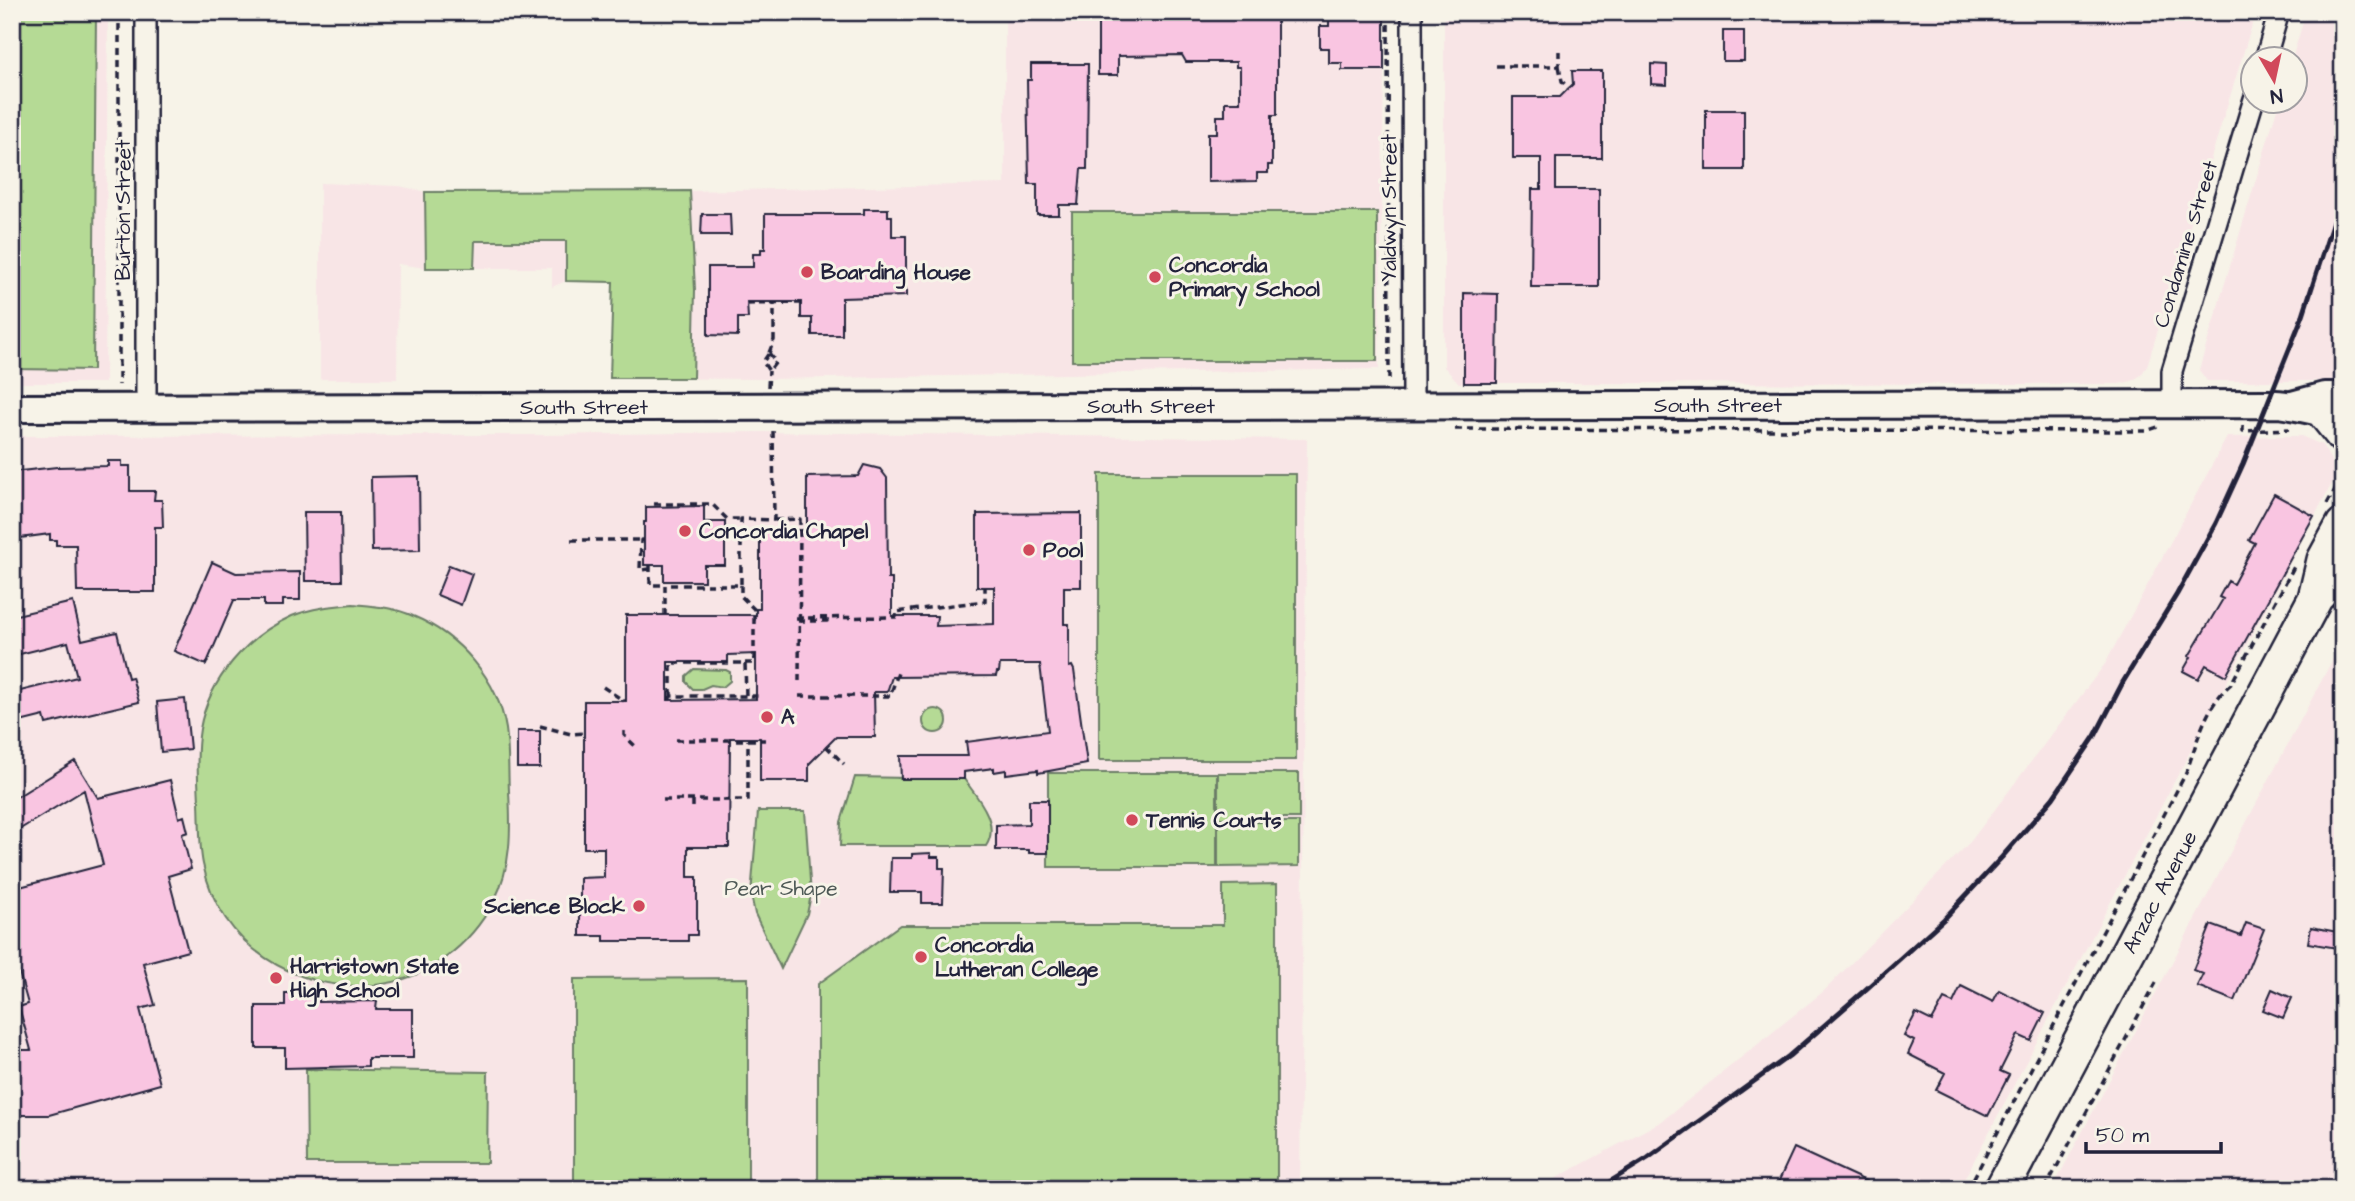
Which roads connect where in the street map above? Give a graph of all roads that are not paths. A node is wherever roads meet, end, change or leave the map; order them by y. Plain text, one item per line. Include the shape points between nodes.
1 (146, 12) edge
2 (1412, 12) edge
3 (2279, 12) edge
4 (2269, 46) edge
5 (2248, 116) edge
6 (2172, 404) junction
7 (1413, 405) junction
8 (12, 408) edge
9 (146, 408) junction
10 (2338, 416) edge
11 (2343, 525) edge
12 (2343, 569) edge
13 (2316, 597) junction
14 (2002, 1189) edge

1 - 9 street, Burton Street
2 - 7 street, Yaldwyn Street
3 - 4 street
5 - 6 street, Condamine Street via 2172,371
6 - 7 street, South Street
6 - 10 street, South Street
7 - 9 street, South Street
8 - 9 street, South Street
11 - 13 highway, Anzac Avenue via 2324,560
12 - 13 highway, Anzac Avenue
13 - 14 highway, Anzac Avenue

